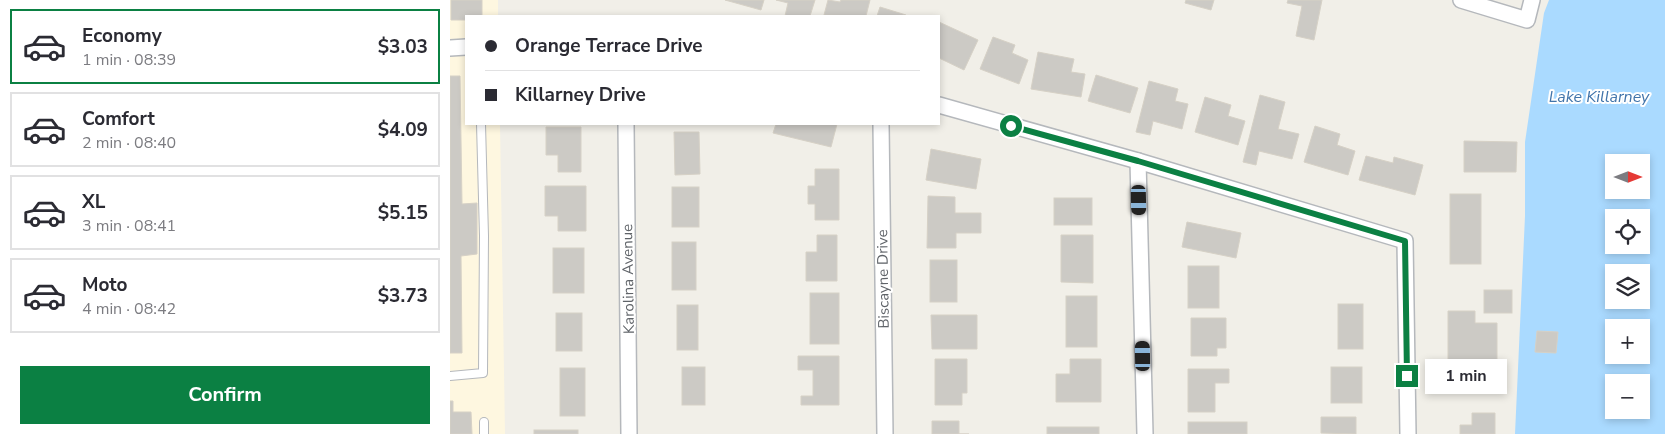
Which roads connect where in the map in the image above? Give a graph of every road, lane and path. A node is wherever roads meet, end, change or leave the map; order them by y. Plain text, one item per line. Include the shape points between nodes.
1 (1461, 0) edge
2 (1532, 0) edge
3 (465, 47) edge
4 (450, 48) edge
5 (940, 106) edge
6 (482, 125) edge
7 (626, 125) edge
8 (881, 125) edge
9 (1138, 161) junction
10 (450, 376) edge
11 (484, 422) dead end
12 (484, 434) edge
13 (629, 434) edge
14 (885, 434) edge
15 (1145, 434) edge
16 (1408, 434) edge

1 - 2 street via 1527,20
3 - 4 street
5 - 9 street
6 - 10 lane via 483,373
7 - 13 street, Karolina Avenue
8 - 14 street, Biscayne Drive
9 - 15 street
9 - 16 street via 1405,241
11 - 12 lane

